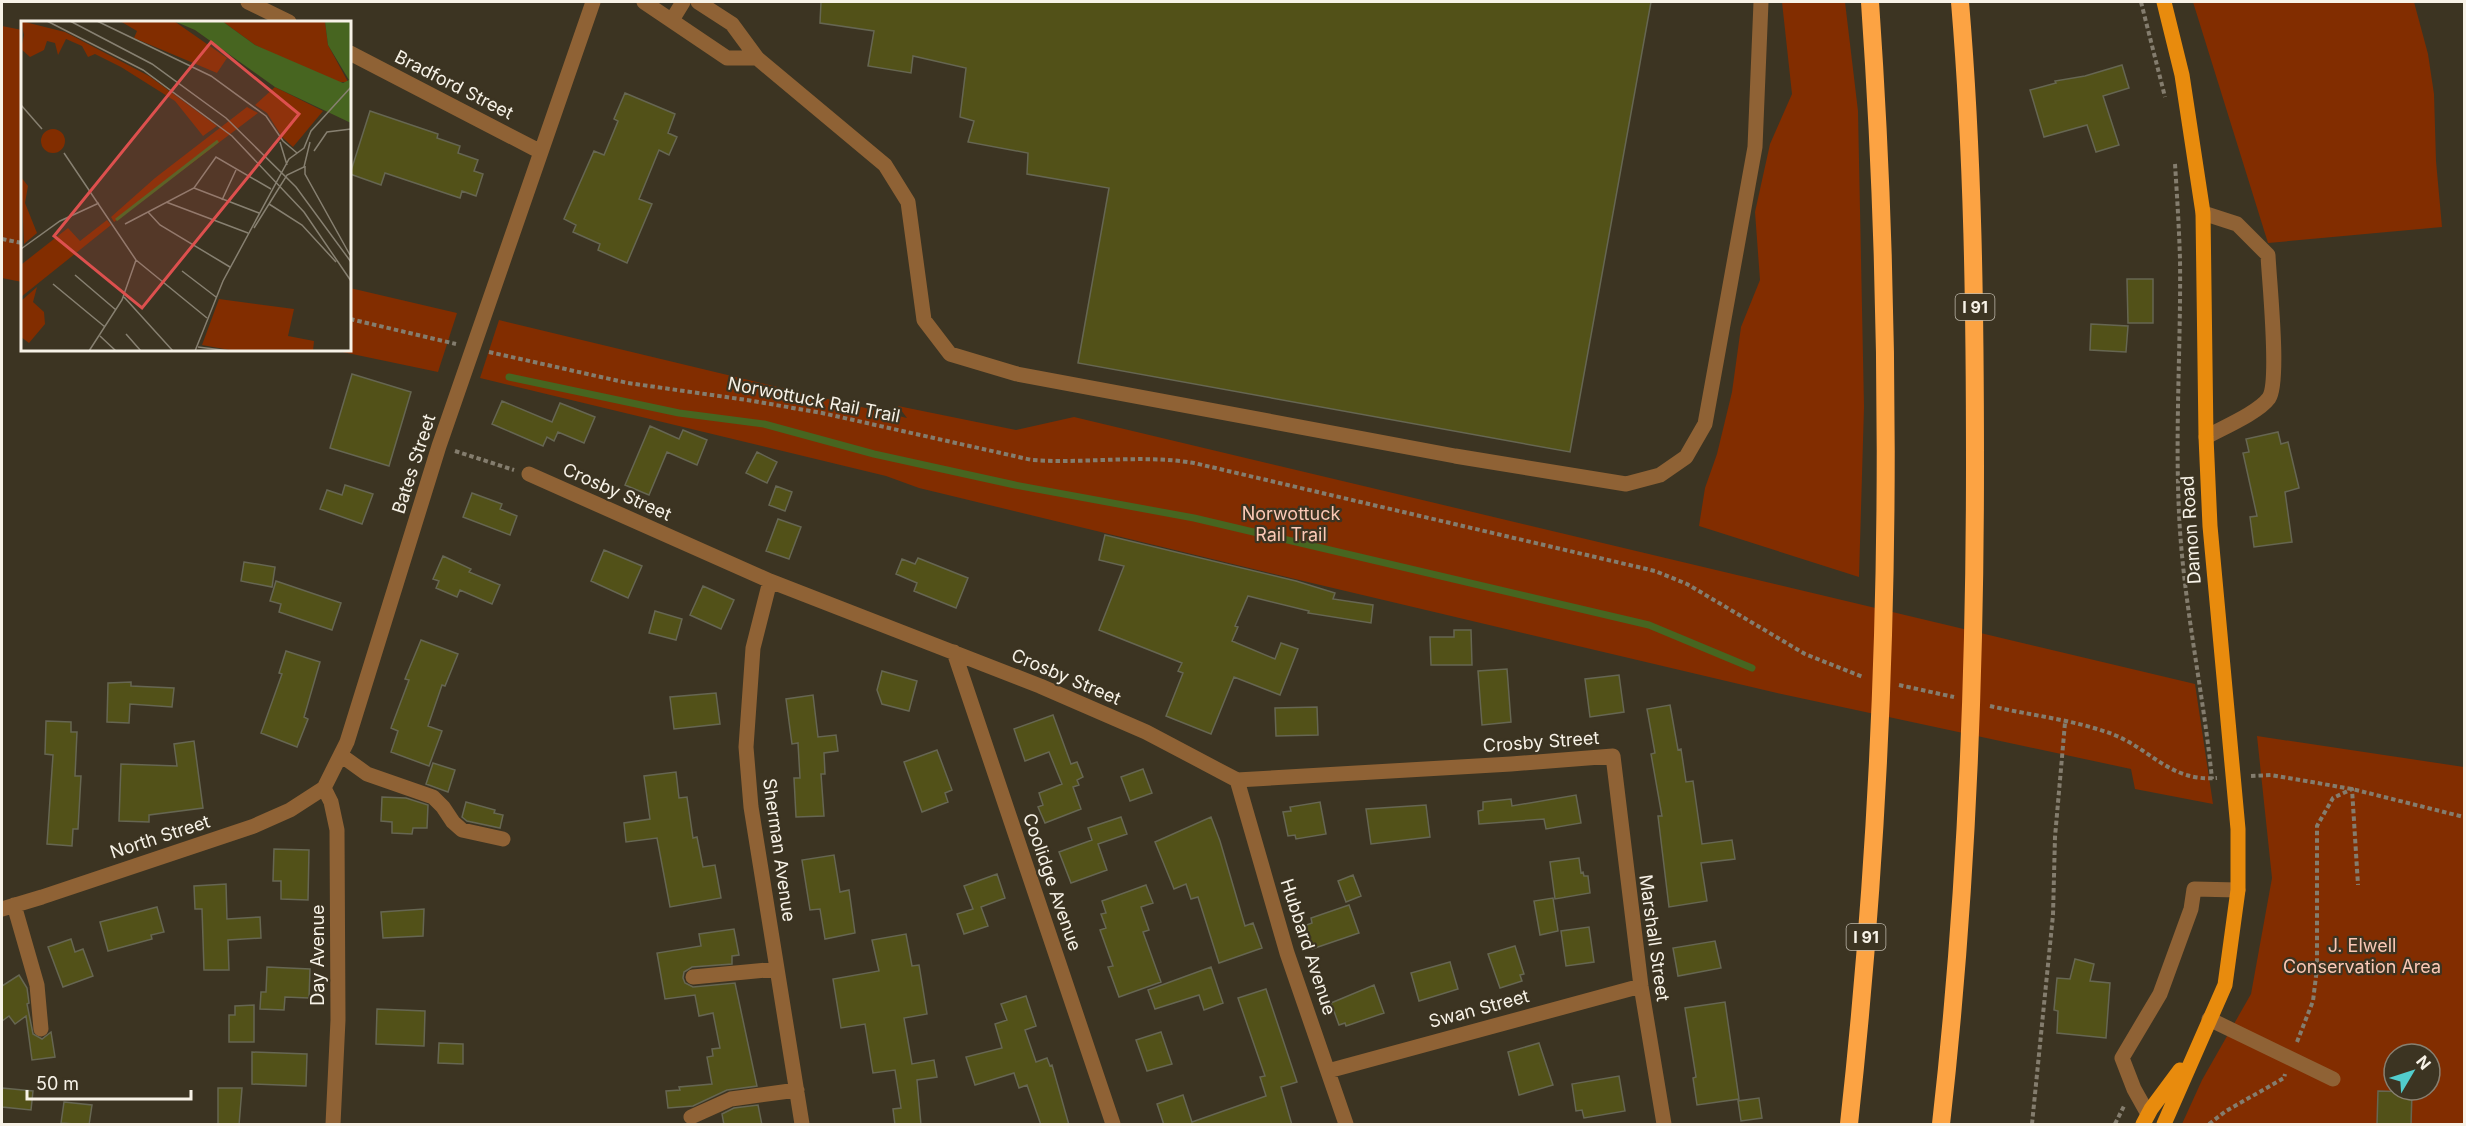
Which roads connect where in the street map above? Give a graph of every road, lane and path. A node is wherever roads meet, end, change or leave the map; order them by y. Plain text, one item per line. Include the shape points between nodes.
1 (248, 2) edge
2 (593, 2) edge
3 (644, 2) edge
4 (683, 2) edge
5 (698, 2) edge
6 (1761, 2) edge
7 (1870, 2) edge
8 (1960, 2) edge
9 (2141, 2) edge
10 (2164, 2) edge
11 (672, 20) junction
12 (287, 21) edge
13 (351, 55) edge
14 (757, 58) junction
15 (2166, 105) dead end
16 (541, 152) junction
17 (2175, 159) dead end
18 (2203, 213) junction
19 (2, 238) edge
20 (21, 243) edge
21 (351, 319) edge
22 (451, 343) dead end
23 (489, 352) dead end
24 (2206, 436) junction
25 (439, 446) junction
26 (529, 474) joint
27 (770, 581) junction
28 (954, 652) junction
29 (1852, 674) dead end
30 (2065, 723) dead end
31 (2100, 730) dead end
32 (342, 756) junction
33 (1613, 756) joint
34 (2271, 775) dead end
35 (1237, 780) junction
36 (324, 788) junction
37 (2352, 789) junction
38 (2464, 817) edge
39 (503, 839) dead end
40 (2358, 885) dead end
41 (2238, 890) junction
42 (8, 907) edge
43 (777, 969) junction
44 (693, 977) dead end
45 (1641, 986) junction
46 (2208, 1019) junction
47 (41, 1029) dead end
48 (2194, 1051) junction
49 (2291, 1058) junction
50 (1328, 1071) junction
51 (2333, 1079) dead end
52 (797, 1090) junction
53 (2127, 1100) dead end
54 (691, 1116) dead end
55 (2146, 1119) edge
56 (333, 1125) edge
57 (802, 1125) edge
58 (1113, 1125) edge
59 (1346, 1125) edge
60 (1664, 1125) edge
61 (1849, 1125) edge
62 (1941, 1125) edge
63 (2032, 1125) edge
64 (2115, 1125) edge
65 (2164, 1125) edge
66 (2209, 1125) edge

1 - 12 street
2 - 16 street, Bates Street
3 - 11 street
4 - 11 street
5 - 14 street via 732,24
6 - 14 street via 1755,147 1705,424 1686,457 1660,475 1626,483 1455,456 1029,376 950,354 924,320 908,202 885,165
7 - 61 highway, I 91 via 1883,303 1884,592 1880,750
8 - 62 highway, I 91 via 1975,299 1974,613 1970,764
9 - 15 path
10 - 18 main road, Damon Road via 2182,75
11 - 14 street via 727,58
13 - 16 street, Bradford Street
16 - 25 street, Bates Street
17 - 31 path via 2180,260 2179,515 2212,779 2179,774
18 - 24 main road, Damon Road
18 - 24 street via 2237,224 2268,255 2274,376 2269,398 2252,412
19 - 20 path
21 - 22 path
23 - 29 path, Norwottuck Rail Trail via 628,383 822,413 1032,460 1194,463 1655,572 1687,584 1805,654
24 - 41 main road, Damon Road via 2212,563 2238,821
25 - 26 path
25 - 32 street, Bates Street
26 - 27 street, Crosby Street
27 - 28 street, Crosby Street
27 - 43 street, Sherman Avenue via 753,648 746,747 751,807
28 - 35 street, Crosby Street via 1146,732
28 - 58 street, Coolidge Avenue
30 - 63 path via 2053,915
32 - 36 street, Bates Street
32 - 39 street via 367,774 433,797 462,830
33 - 35 street, Crosby Street
33 - 45 street, Marshall Street
34 - 37 path
35 - 50 street, Hubbard Avenue via 1287,953
36 - 42 street, North Street via 290,810 254,826
36 - 56 street, Day Avenue via 337,830 338,1020
37 - 38 path
37 - 40 path
37 - 49 path via 2333,798 2317,826 2317,968 2313,1001
41 - 46 main road, Damon Road via 2225,985
41 - 55 street via 2194,889 2184,930 2160,994 2122,1058
42 - 47 street via 37,985
43 - 44 street
43 - 52 street, Sherman Avenue
45 - 50 street, Swan Street
45 - 60 street, Marshall Street
46 - 48 main road, Damon Road
46 - 49 street
48 - 55 main road, Damon Road
48 - 65 main road, Damon Road
49 - 51 street
49 - 66 path via 2284,1078
50 - 59 street, Hubbard Avenue
52 - 54 street via 731,1099
52 - 57 street, Sherman Avenue
53 - 64 path

